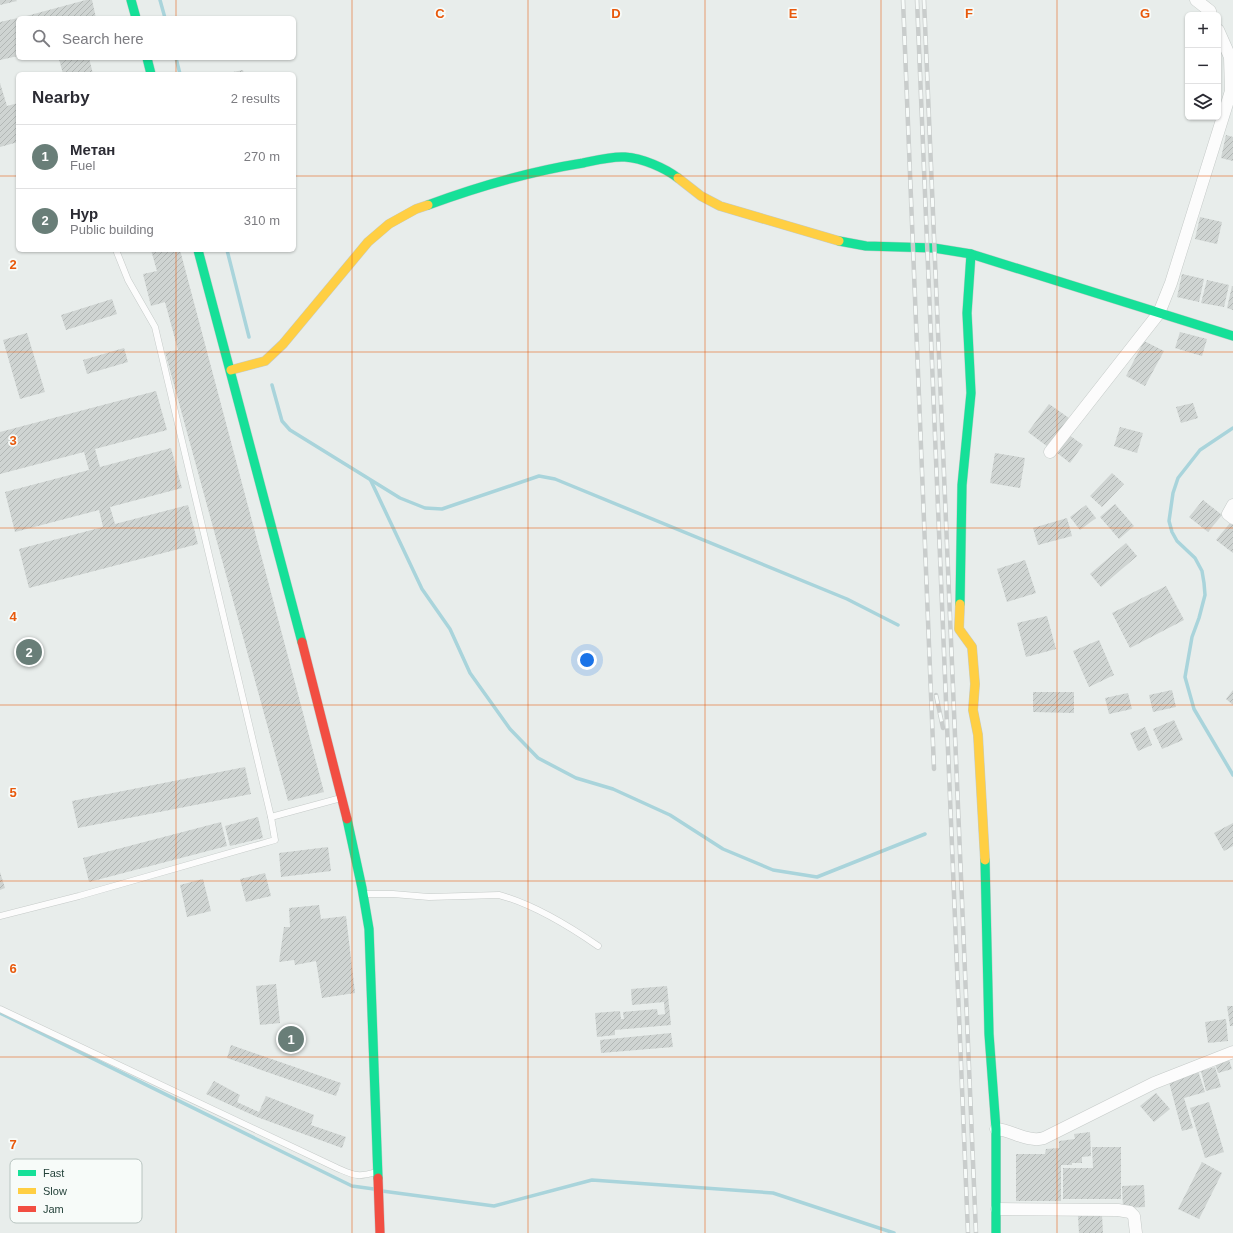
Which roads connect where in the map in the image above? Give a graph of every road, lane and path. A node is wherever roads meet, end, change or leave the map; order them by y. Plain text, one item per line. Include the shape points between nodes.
1 (131, 0) edge
2 (1196, 0) edge
3 (1210, 12) edge
4 (135, 16) edge
5 (1221, 37) edge
6 (148, 60) edge
7 (150, 72) edge
8 (117, 252) edge
9 (199, 252) edge
10 (971, 254) junction
11 (1159, 312) junction
12 (1233, 336) edge
13 (265, 361) junction
14 (231, 370) junction
15 (250, 376) dead end
16 (242, 385) dead end
17 (239, 401) junction
18 (1050, 452) dead end
19 (1233, 505) edge
20 (1233, 518) edge
21 (343, 798) junction
22 (271, 817) junction
23 (364, 894) junction
24 (0, 916) edge
25 (598, 946) dead end
26 (0, 1010) edge
27 (1233, 1052) edge
28 (996, 1129) junction
29 (377, 1174) junction
30 (997, 1209) junction
31 (380, 1233) edge
32 (996, 1233) edge
33 (1136, 1233) edge

1 - 4 main road
2 - 3 street
5 - 11 street via 1230,57 1231,92 1172,283
6 - 7 main road
8 - 22 lane via 128,280 155,327
9 - 14 main road
10 - 11 main road
10 - 13 main road via 934,248 866,246 832,240 720,206 701,196 675,176 644,160 625,157 605,159 557,167 457,194 402,216 368,242 283,344
10 - 28 main road via 967,313 971,393 962,485 959,629 972,647 975,684 972,710 978,735 984,835 989,1034
11 - 12 main road
11 - 18 street
13 - 14 main road
13 - 15 main road
14 - 17 main road
16 - 17 main road
17 - 21 main road
19 - 20 street via 1228,514
21 - 22 lane
21 - 23 main road
22 - 24 lane via 275,840
23 - 25 lane via 509,898 548,916
23 - 29 main road via 369,929
26 - 29 lane via 349,1173 356,1176
27 - 28 street via 1154,1083 1044,1138 1035,1140 1004,1129
28 - 30 main road
29 - 31 main road
30 - 32 main road
30 - 33 street via 1130,1212 1134,1216

